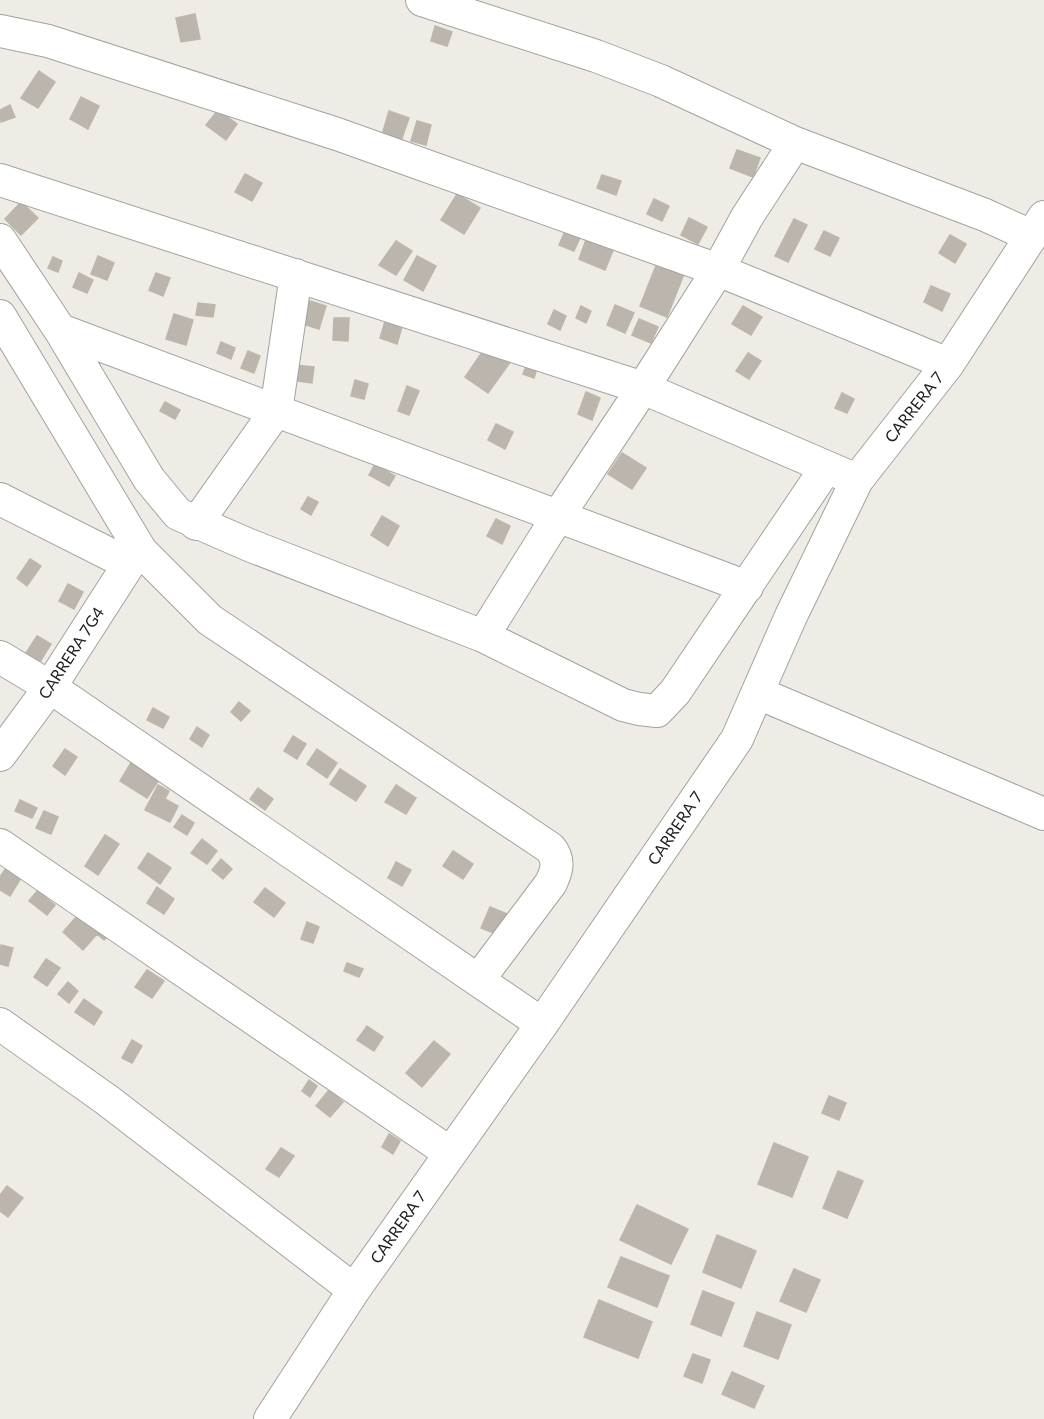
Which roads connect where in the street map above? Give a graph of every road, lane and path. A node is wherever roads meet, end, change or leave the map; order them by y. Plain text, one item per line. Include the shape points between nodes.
1 (422, 0) edge
2 (0, 31) edge
3 (795, 143) junction
4 (0, 180) edge
5 (1037, 227) edge
6 (0, 240) edge
7 (718, 270) junction
8 (296, 275) junction
9 (0, 316) edge
10 (60, 330) junction
11 (9, 340) edge
12 (948, 364) junction
13 (643, 388) junction
14 (276, 411) junction
15 (826, 468) junction
16 (857, 480) junction
17 (0, 499) edge
18 (558, 516) junction
19 (196, 524) junction
20 (135, 558) junction
21 (747, 587) junction
22 (483, 636) junction
23 (0, 657) edge
24 (50, 687) junction
25 (758, 693) junction
26 (0, 755) edge
27 (1044, 814) edge
28 (0, 845) edge
29 (478, 979) junction
30 (0, 1024) edge
31 (542, 1024) junction
32 (450, 1153) junction
33 (354, 1290) junction
34 (270, 1419) edge

1 - 3 street via 596,56 661,81
2 - 7 street via 48,41 337,134
3 - 5 street via 985,215
3 - 7 street
4 - 8 street
5 - 12 street, CARRERA 7
6 - 10 street
7 - 12 street
7 - 13 street
8 - 13 street
8 - 14 street
9 - 11 street
10 - 14 street
10 - 19 street via 149,479 177,514
11 - 20 street
12 - 16 street, CARRERA 7
13 - 15 street
13 - 18 street
14 - 18 street
14 - 19 street
15 - 16 street
15 - 21 street
16 - 25 street, CARRERA 7
17 - 20 street
18 - 21 street
18 - 22 street
19 - 22 street
20 - 24 street, CARRERA 7G4
20 - 29 street via 238,640 556,855 557,869 551,883
21 - 22 street via 675,692 657,711 623,705
23 - 24 street
24 - 26 street, CARRERA 7G4
24 - 29 street
25 - 27 street
25 - 31 street, CARRERA 7 via 737,739
28 - 32 street
29 - 31 street
30 - 33 street via 107,1100
31 - 32 street, CARRERA 7
32 - 33 street, CARRERA 7
33 - 34 street, CARRERA 7

